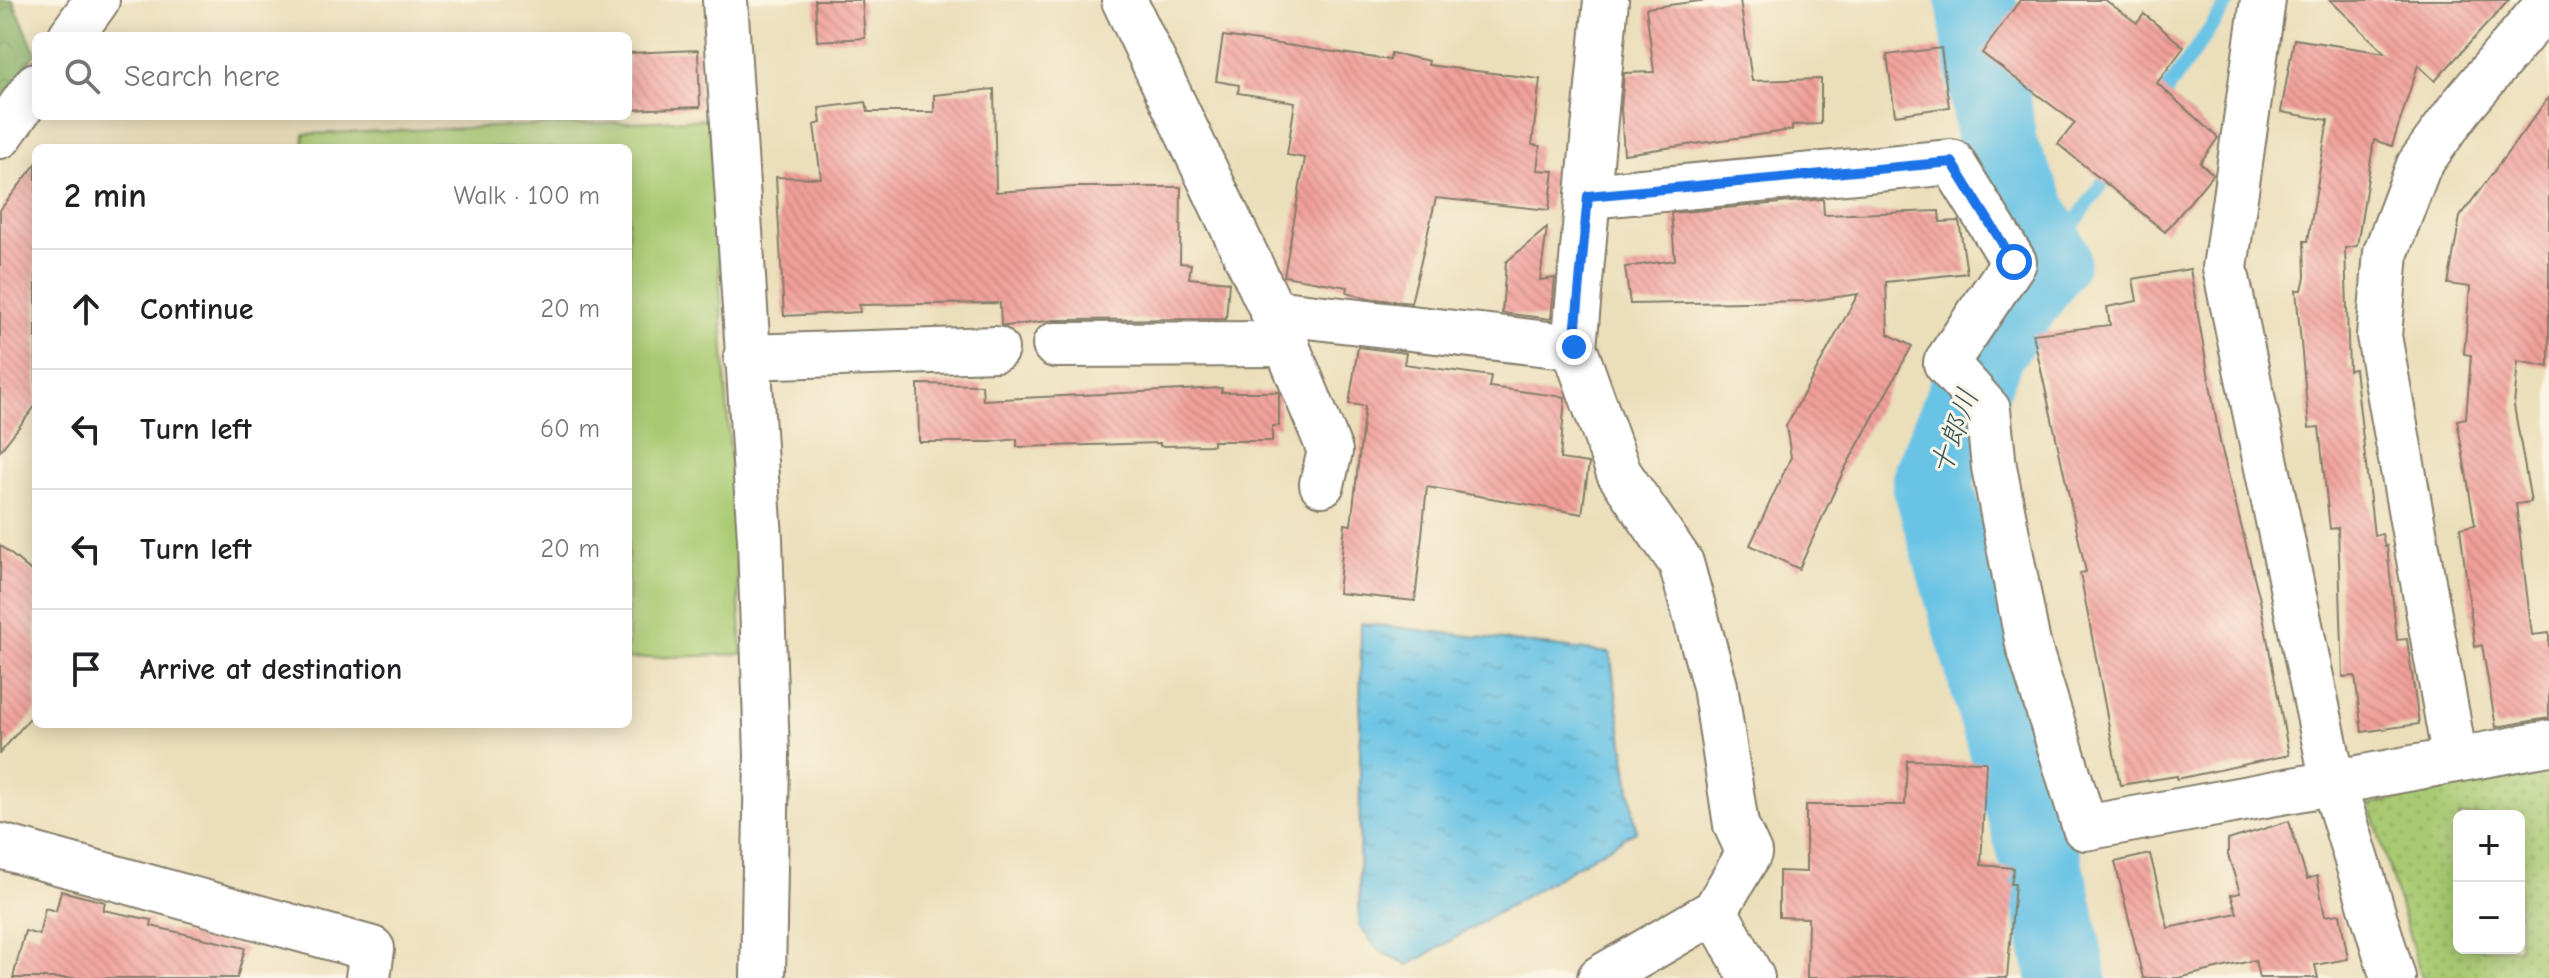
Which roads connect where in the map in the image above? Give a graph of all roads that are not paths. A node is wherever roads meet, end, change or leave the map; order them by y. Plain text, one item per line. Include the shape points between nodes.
1 (97, 0) edge
2 (725, 0) edge
3 (1124, 0) edge
4 (1606, 0) edge
5 (2263, 0) edge
6 (2549, 2) edge
7 (74, 32) edge
8 (32, 91) edge
9 (0, 136) edge
10 (1588, 196) junction
11 (1280, 328) junction
12 (1055, 345) dead end
13 (1574, 347) junction
14 (996, 349) dead end
15 (746, 357) junction
16 (1322, 484) dead end
17 (2549, 743) edge
18 (2455, 760) junction
19 (2333, 782) junction
20 (0, 846) edge
21 (1715, 911) junction
22 (368, 978) edge
23 (763, 978) edge
24 (1600, 978) edge
25 (1752, 978) edge
26 (2393, 978) edge

1 - 7 street
2 - 15 street
3 - 11 street
4 - 10 street
5 - 19 street via 2225,268
6 - 18 street via 2419,165 2386,252 2379,336
8 - 9 street
10 - 13 street
10 - 19 street via 1952,162 2014,262 1946,363 1988,410 2028,644 2085,828
11 - 12 street
11 - 13 street
11 - 16 street via 1330,451
13 - 21 street via 1619,473 1681,563 1715,686 1736,825 1749,853
14 - 15 street
15 - 23 street via 760,539 767,756
17 - 18 street
18 - 19 street
19 - 26 street
20 - 22 street via 372,949
21 - 24 street
21 - 25 street

